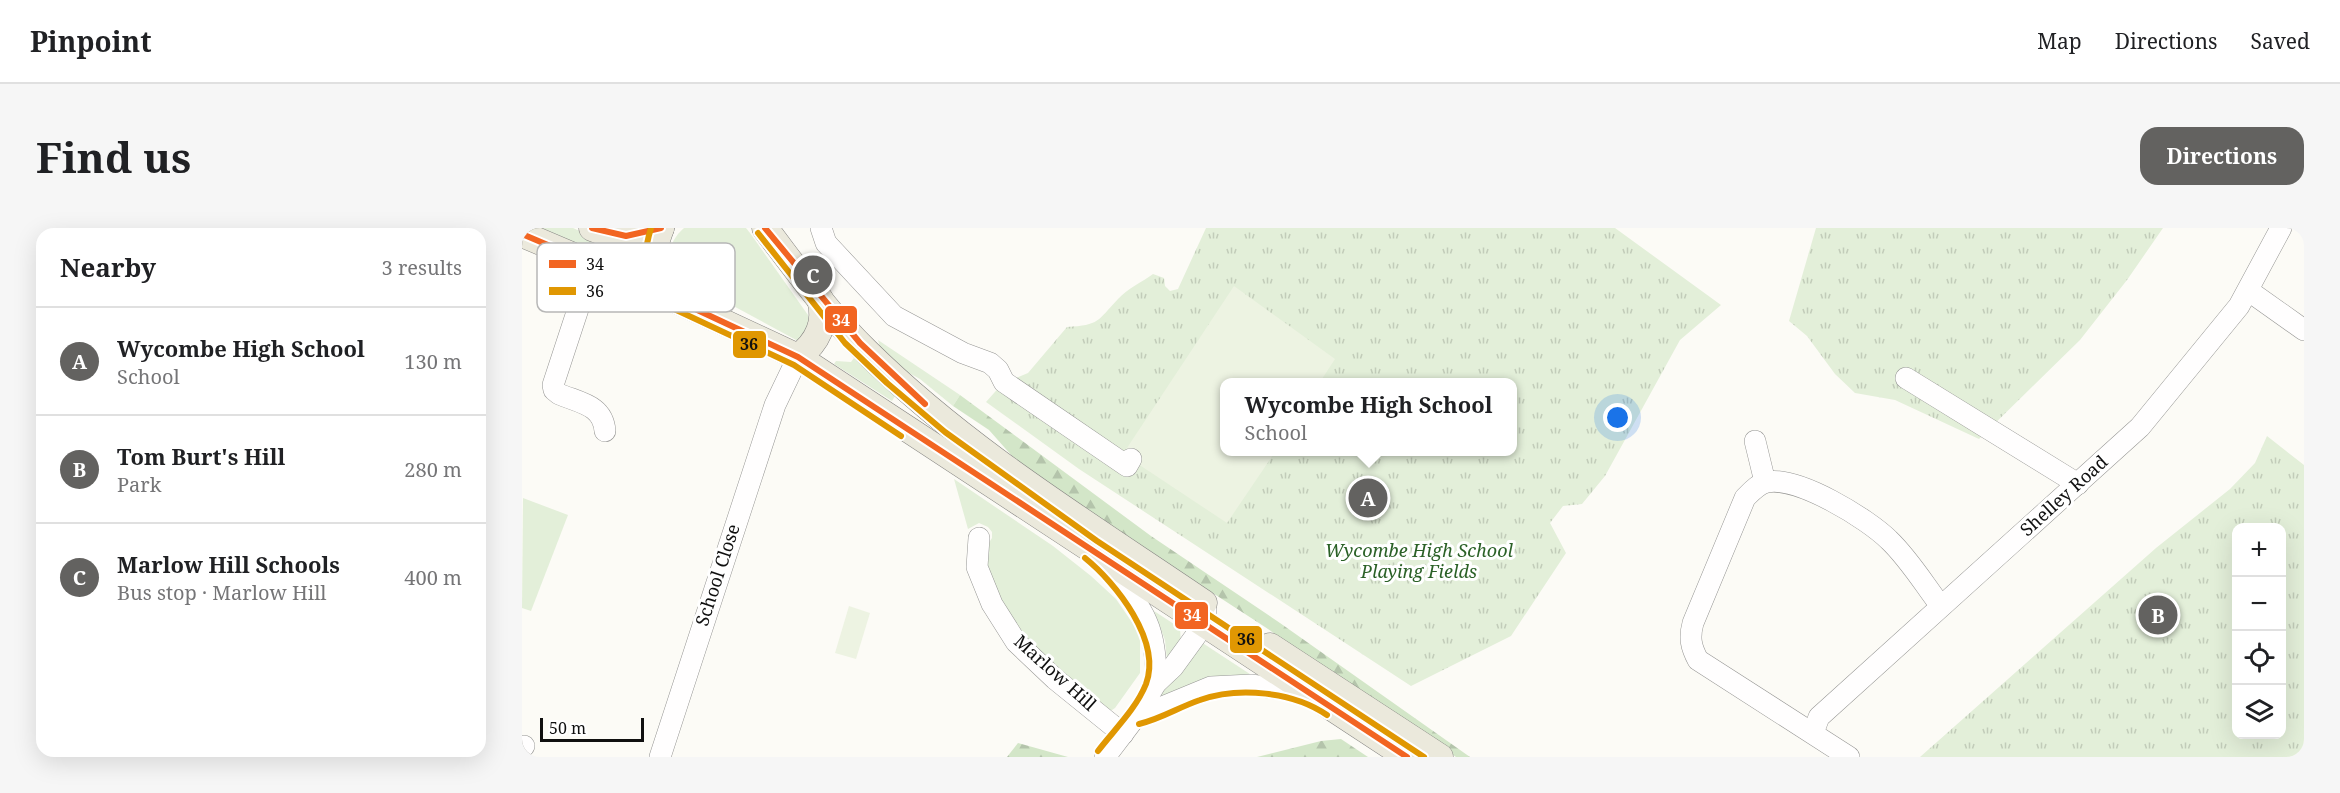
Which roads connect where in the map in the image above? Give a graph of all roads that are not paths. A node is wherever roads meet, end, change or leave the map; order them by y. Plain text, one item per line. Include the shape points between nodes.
1 (592, 228) edge
2 (661, 228) edge
3 (765, 228) edge
4 (821, 228) edge
5 (2281, 228) edge
6 (522, 234) edge
7 (543, 243) edge
8 (655, 243) edge
9 (2249, 291) junction
10 (820, 299) junction
11 (578, 312) edge
12 (702, 312) edge
13 (2304, 330) edge
14 (769, 343) junction
15 (798, 357) junction
16 (1906, 378) dead end
17 (778, 394) junction
18 (605, 431) dead end
19 (1755, 441) dead end
20 (1131, 459) dead end
21 (1765, 482) junction
22 (2078, 484) junction
23 (978, 538) dead end
24 (1102, 558) junction
25 (1940, 605) junction
26 (1206, 614) junction
27 (1156, 683) junction
28 (1309, 693) junction
29 (1137, 715) junction
30 (1813, 733) junction
31 (1123, 734) junction
32 (660, 757) edge
33 (1105, 757) edge
34 (1407, 757) edge
35 (1440, 757) edge
36 (1849, 757) edge

1 - 2 main road via 622,237 636,237
2 - 8 main road
3 - 10 main road
4 - 20 street via 826,243 894,316 990,363 1004,382 1127,466
5 - 9 street, Shelley Road
6 - 7 main road
9 - 13 street
9 - 22 street, Shelley Road via 2140,427
10 - 15 main road via 823,323 815,341
10 - 26 main road via 864,350 936,413
11 - 18 street via 562,378 554,390 600,412
12 - 14 main road
14 - 15 main road
14 - 17 street, School Close via 780,370
15 - 17 street, School Close
15 - 24 main road
16 - 22 street
17 - 32 street, School Close
19 - 21 street
21 - 25 street via 1815,492 1854,511 1890,540
21 - 30 street via 1745,498 1693,623 1690,642 1698,660
22 - 25 street, Shelley Road
23 - 31 street, Marlow Hill via 977,567 992,604 1016,642
24 - 26 main road
24 - 27 street via 1143,610 1151,627 1156,647
25 - 30 street, Shelley Road via 1819,717
26 - 27 street via 1173,667
26 - 28 main road
26 - 35 main road
27 - 29 street
28 - 29 street via 1251,685 1211,687
28 - 34 main road
29 - 31 street
30 - 36 street
31 - 33 street

